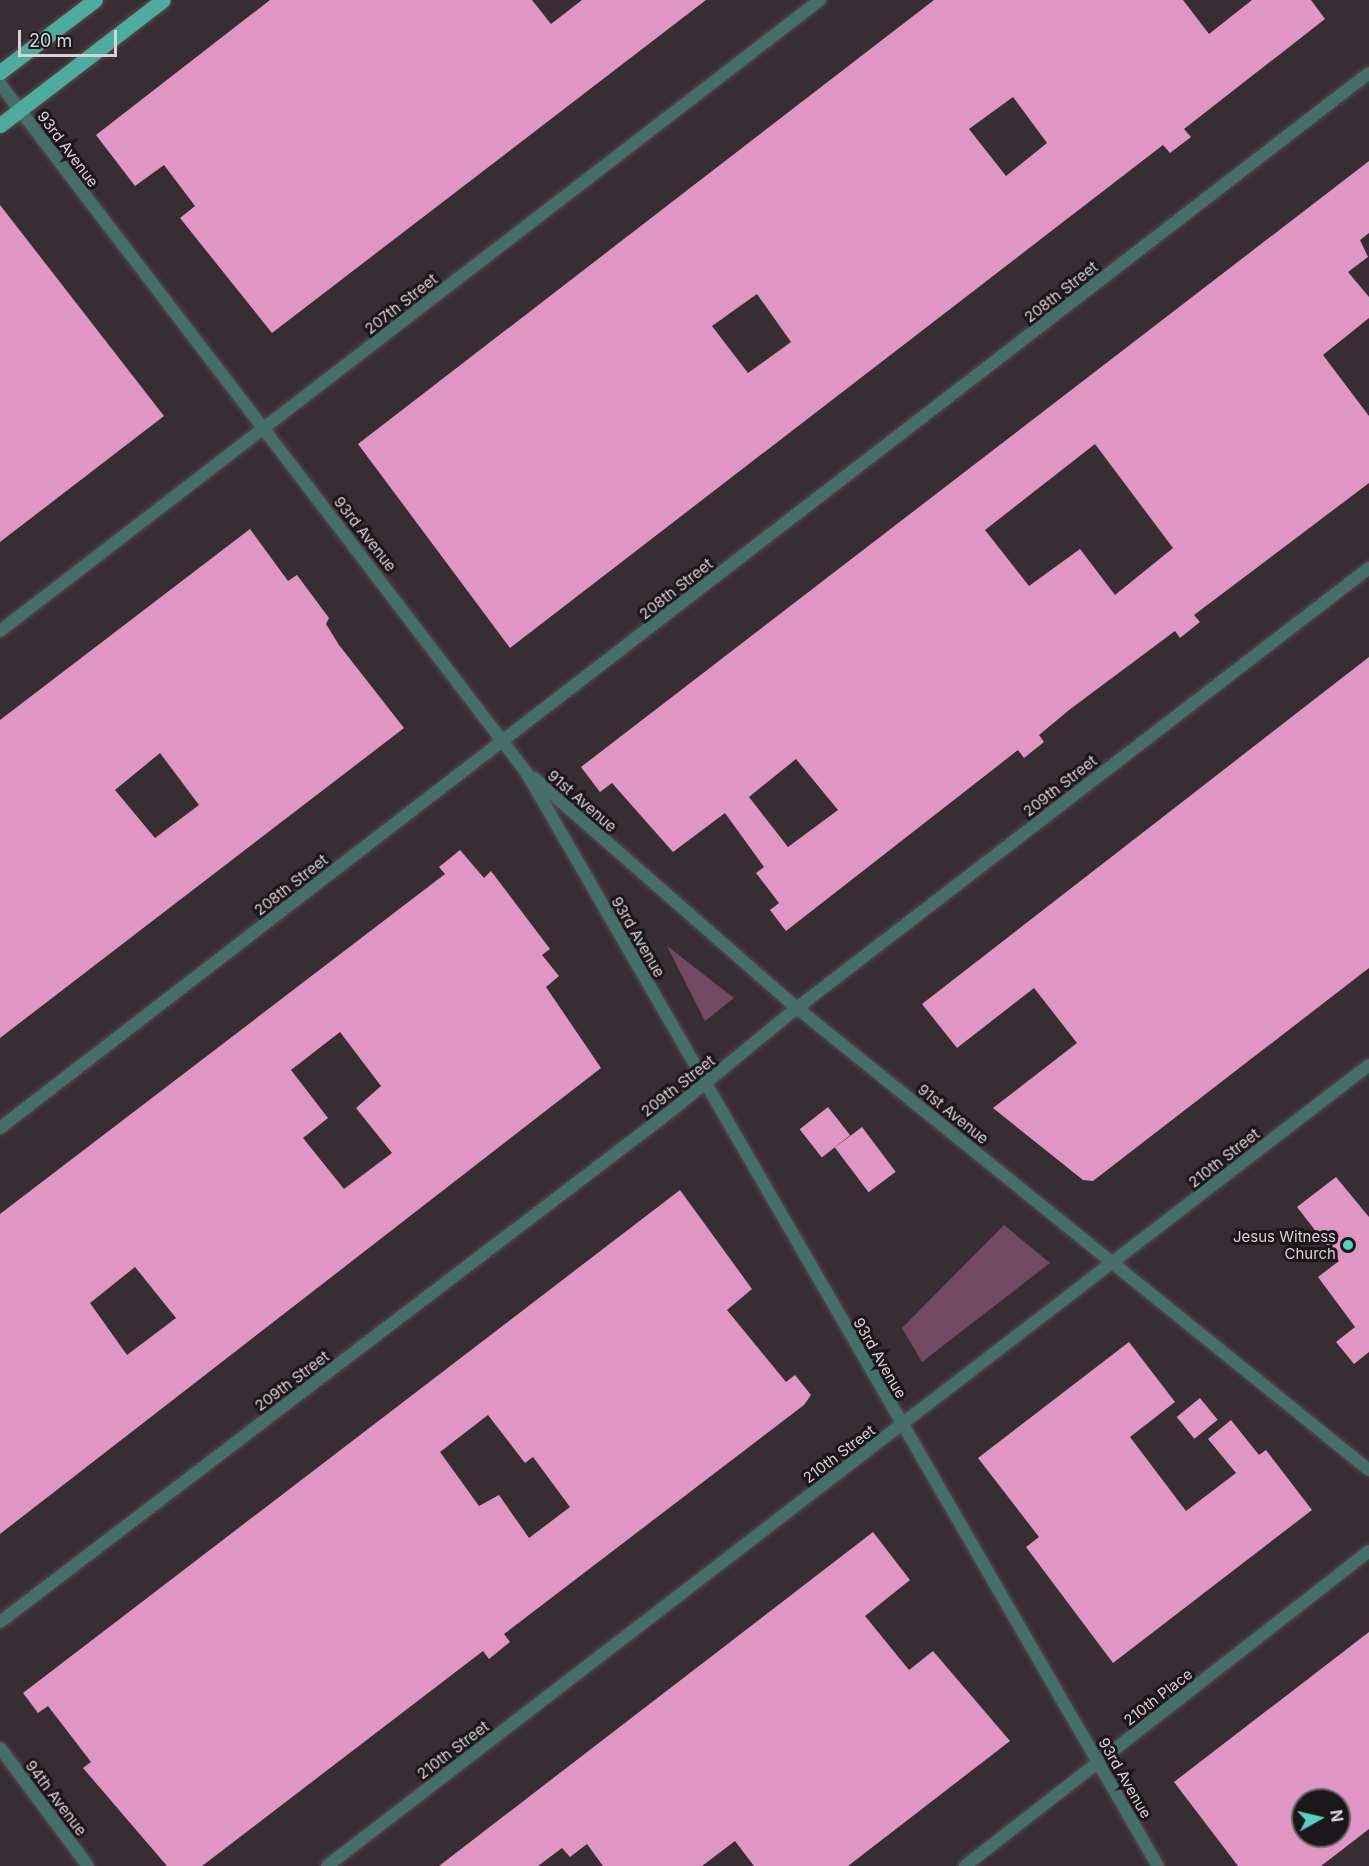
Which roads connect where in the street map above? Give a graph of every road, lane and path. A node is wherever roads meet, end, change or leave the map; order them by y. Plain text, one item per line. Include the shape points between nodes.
1 (95, 0) edge
2 (163, 0) edge
3 (820, 0) edge
4 (0, 72) edge
5 (1369, 73) edge
6 (0, 84) edge
7 (20, 110) junction
8 (0, 125) edge
9 (264, 427) junction
10 (1369, 568) edge
11 (0, 631) edge
12 (505, 740) junction
13 (526, 772) junction
14 (797, 1008) junction
15 (1369, 1065) edge
16 (705, 1085) junction
17 (0, 1128) edge
18 (1113, 1262) junction
19 (901, 1425) junction
20 (1369, 1470) edge
21 (1369, 1551) edge
22 (0, 1622) edge
23 (0, 1748) edge
24 (1100, 1762) junction
25 (88, 1866) edge
26 (327, 1866) edge
27 (965, 1866) edge
28 (1158, 1866) edge

1 - 4 main road
2 - 7 main road
3 - 9 street, 207th Street
5 - 12 street, 208th Street
6 - 7 street, 93rd Avenue
7 - 8 main road
7 - 9 street, 93rd Avenue
9 - 11 street, 207th Street
9 - 12 street, 93rd Avenue
10 - 14 street, 209th Street
12 - 13 street, 93rd Avenue
12 - 17 street, 208th Street
13 - 14 street, 91st Avenue
13 - 16 street, 93rd Avenue
14 - 16 street, 209th Street
14 - 18 street, 91st Avenue
15 - 18 street, 210th Street
16 - 19 street, 93rd Avenue
16 - 22 street, 209th Street
18 - 19 street, 210th Street
18 - 20 street, 91st Avenue
19 - 24 street, 93rd Avenue
19 - 26 street, 210th Street
21 - 24 street, 210th Place
23 - 25 street, 94th Avenue
24 - 27 street, 210th Place
24 - 28 street, 93rd Avenue

